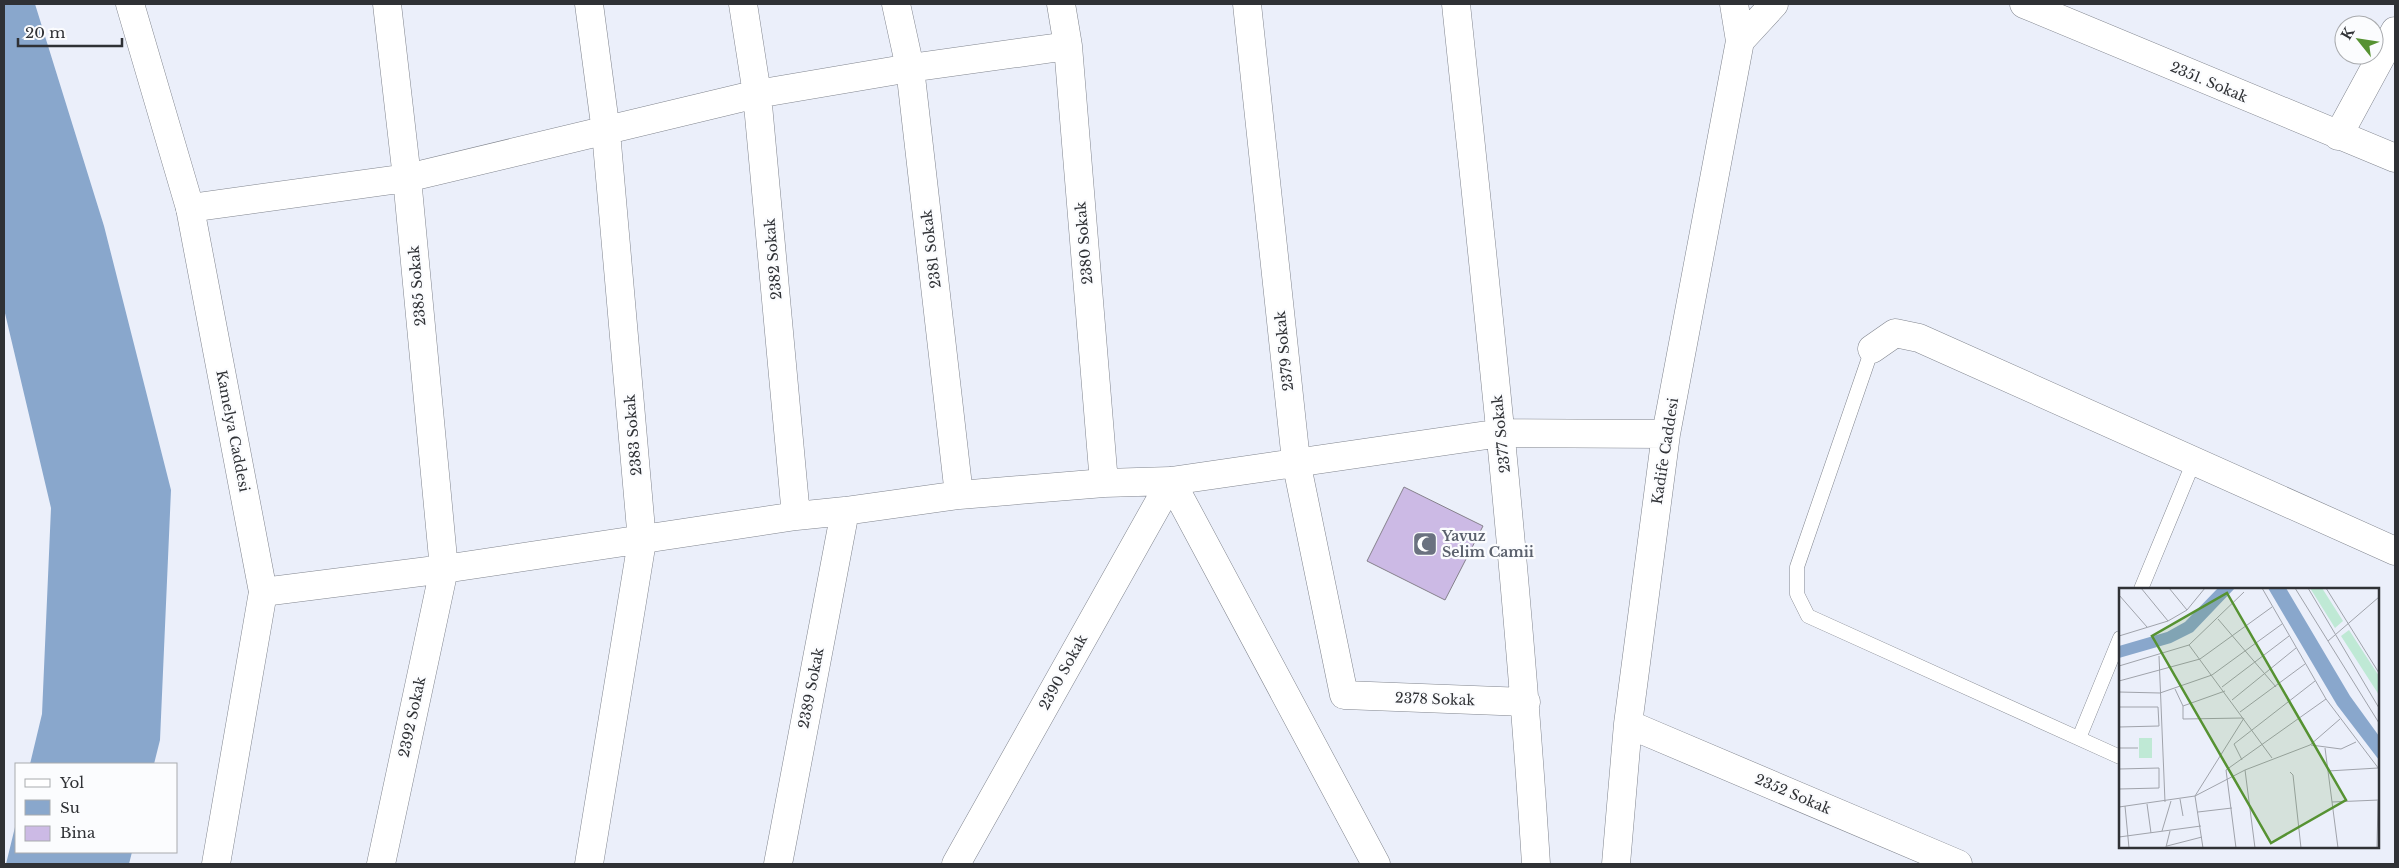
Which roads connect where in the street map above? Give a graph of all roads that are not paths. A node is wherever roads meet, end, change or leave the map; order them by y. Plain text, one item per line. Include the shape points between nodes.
1 (130, 4) edge
2 (387, 4) edge
3 (589, 4) edge
4 (743, 4) edge
5 (896, 4) edge
6 (1061, 4) edge
7 (1247, 4) edge
8 (1456, 4) edge
9 (1734, 4) edge
10 (1774, 4) edge
11 (2024, 4) edge
12 (2052, 9) edge
13 (2395, 31) edge
14 (1740, 41) junction
15 (1068, 46) junction
16 (910, 68) junction
17 (757, 94) junction
18 (606, 132) junction
19 (2338, 136) junction
20 (2395, 158) edge
21 (407, 178) junction
22 (190, 208) junction
23 (1872, 349) joint
24 (1501, 433) junction
25 (1666, 434) junction
26 (2194, 461) junction
27 (1296, 462) junction
28 (1171, 481) junction
29 (1104, 482) junction
30 (959, 494) junction
31 (845, 511) junction
32 (796, 516) junction
33 (642, 541) junction
34 (2395, 551) edge
35 (444, 569) junction
36 (2141, 588) edge
37 (263, 592) junction
38 (2119, 640) edge
39 (1344, 695) joint
40 (1526, 702) junction
41 (1628, 724) junction
42 (2079, 738) junction
43 (2119, 756) edge
44 (216, 864) edge
45 (381, 864) edge
46 (589, 864) edge
47 (778, 864) edge
48 (956, 864) edge
49 (1376, 864) edge
50 (1536, 864) edge
51 (1616, 864) edge
52 (1958, 864) edge

1 - 22 street, Kamelya Caddesi
2 - 21 street, 2385 Sokak
3 - 18 street, 2383 Sokak
4 - 17 street, 2382 Sokak
5 - 16 street, 2381 Sokak
6 - 15 street, 2380 Sokak
7 - 27 street, 2379 Sokak
8 - 24 street, 2377 Sokak
9 - 14 street, Kadife Caddesi
10 - 14 street
11 - 12 street, 2351. Sokak
12 - 19 street, 2351. Sokak
13 - 19 street
14 - 25 street, Kadife Caddesi
15 - 16 street
15 - 29 street, 2380 Sokak
16 - 17 street
16 - 30 street, 2381 Sokak
17 - 18 street
17 - 32 street, 2382 Sokak
18 - 21 street
18 - 33 street, 2383 Sokak
19 - 20 street, 2351. Sokak
21 - 22 street
21 - 35 street, 2385 Sokak
22 - 37 street, Kamelya Caddesi
23 - 26 street via 1895,332 1919,338
23 - 42 lane via 1797,567 1798,594 1808,616
24 - 25 street
24 - 27 street
24 - 40 street, 2377 Sokak
25 - 41 street, Kadife Caddesi
26 - 34 street
26 - 36 lane
27 - 28 street
27 - 39 street, 2379 Sokak
28 - 29 street
28 - 48 street, 2390 Sokak
28 - 49 street
29 - 30 street
30 - 31 street
31 - 32 street
31 - 47 street, 2389 Sokak
32 - 33 street
33 - 35 street
33 - 46 street, 2383 Sokak
35 - 37 street
35 - 45 street, 2392 Sokak
37 - 44 street, Kamelya Caddesi
38 - 42 lane
39 - 40 street, 2378 Sokak
40 - 50 street, 2377 Sokak
41 - 51 street, Kadife Caddesi
41 - 52 street, 2352 Sokak
42 - 43 lane

